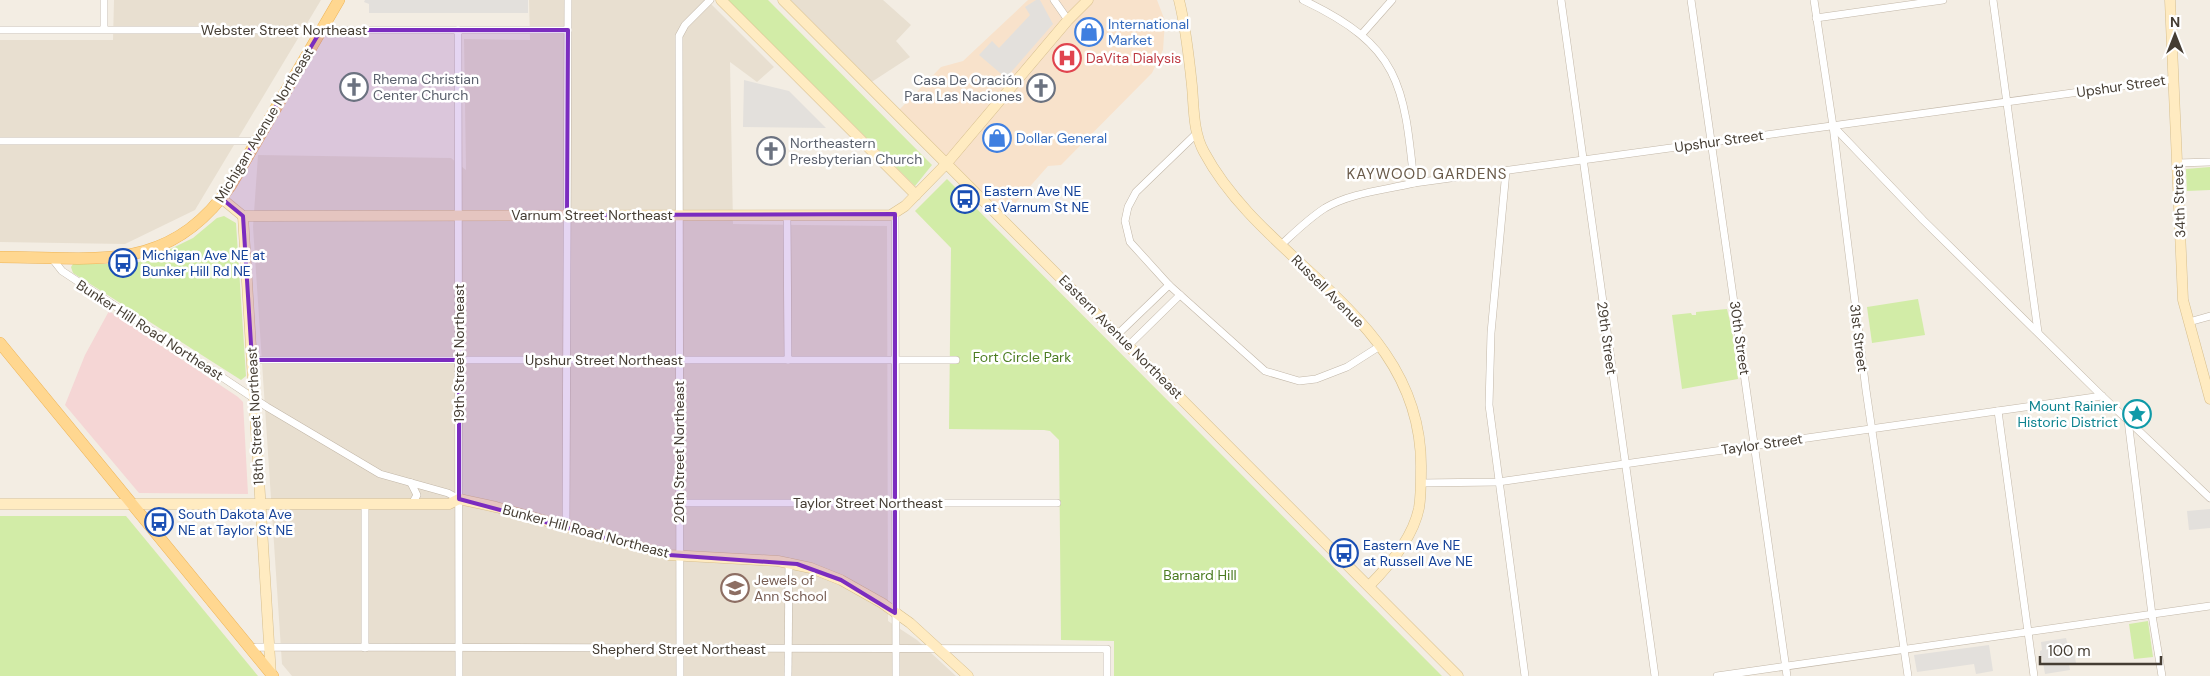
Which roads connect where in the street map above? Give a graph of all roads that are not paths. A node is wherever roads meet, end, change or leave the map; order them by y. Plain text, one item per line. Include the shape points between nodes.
1 (104, 0) edge
2 (339, 0) edge
3 (568, 0) edge
4 (710, 0) edge
5 (721, 0) edge
6 (783, 0) edge
7 (1054, 0) edge
8 (1088, 0) edge
9 (1179, 0) edge
10 (1304, 0) edge
11 (1392, 0) edge
12 (1561, 0) edge
13 (1691, 0) edge
14 (1814, 0) edge
15 (1943, 0) edge
16 (1993, 0) edge
17 (2170, 0) edge
18 (1816, 18) junction
19 (1068, 20) junction
20 (0, 30) edge
21 (104, 30) junction
22 (321, 30) junction
23 (458, 30) junction
24 (568, 30) junction
25 (1362, 34) junction
26 (2174, 79) junction
27 (2007, 102) junction
28 (1832, 126) junction
29 (1196, 134) junction
30 (0, 141) edge
31 (256, 141) junction
32 (1711, 142) junction
33 (1582, 160) junction
34 (2210, 162) edge
35 (947, 163) junction
36 (2178, 164) junction
37 (1506, 170) junction
38 (1414, 183) junction
39 (916, 195) junction
40 (221, 198) junction
41 (895, 214) junction
42 (458, 215) junction
43 (567, 215) junction
44 (679, 215) junction
45 (787, 215) junction
46 (243, 216) junction
47 (1281, 245) junction
48 (0, 257) edge
49 (51, 257) junction
50 (1169, 285) junction
51 (1180, 295) junction
52 (2210, 316) edge
53 (2189, 322) junction
54 (2038, 332) junction
55 (1118, 334) junction
56 (0, 343) edge
57 (1128, 345) junction
58 (1380, 346) junction
59 (252, 360) junction
60 (459, 360) junction
61 (567, 360) junction
62 (679, 360) junction
63 (788, 360) junction
64 (895, 360) junction
65 (956, 360) dead end
66 (2102, 396) junction
67 (254, 397) junction
68 (2210, 399) edge
69 (1998, 411) junction
70 (2128, 420) junction
71 (1872, 429) junction
72 (1755, 445) junction
73 (1625, 464) junction
74 (1498, 482) junction
75 (411, 483) junction
76 (1421, 483) junction
77 (2210, 498) edge
78 (459, 500) junction
79 (896, 503) junction
80 (1057, 503) dead end
81 (0, 504) edge
82 (132, 504) junction
83 (261, 504) junction
84 (365, 504) junction
85 (412, 504) junction
86 (679, 504) junction
87 (566, 527) junction
88 (679, 556) junction
89 (789, 562) junction
90 (1369, 586) junction
91 (2210, 606) edge
92 (896, 613) junction
93 (2152, 614) junction
94 (2029, 631) junction
95 (269, 647) junction
96 (365, 648) junction
97 (458, 648) junction
98 (788, 648) junction
99 (251, 649) junction
100 (680, 649) junction
101 (896, 649) junction
102 (938, 649) junction
103 (1904, 650) junction
104 (1786, 666) junction
105 (272, 675) edge
106 (459, 676) edge
107 (680, 676) edge
108 (788, 676) edge
109 (896, 676) edge
110 (968, 676) edge
111 (1107, 676) edge
112 (1458, 676) edge
113 (1525, 676) edge
114 (1655, 676) edge
115 (1717, 676) edge
116 (1787, 676) edge
117 (1908, 676) edge
118 (2034, 676) edge
119 (2162, 676) edge

1 - 21 street
2 - 22 main road, Michigan Avenue Northeast
3 - 24 street
4 - 44 street, 20th Street Northeast via 683,27 679,36
5 - 39 street
6 - 35 street, Eastern Avenue Northeast
7 - 19 street
8 - 19 street
9 - 29 street, Russell Avenue via 1186,34
10 - 25 street
11 - 25 street
12 - 33 street, 29th Street
13 - 32 street, 30th Street
14 - 18 street, 31st Street
15 - 18 street
16 - 27 street
17 - 26 street, 34th Street
18 - 28 street, 31st Street
19 - 35 street
20 - 21 street, Webster Street Northeast
21 - 22 street, Webster Street Northeast
22 - 23 street, Webster Street Northeast
22 - 31 main road, Michigan Avenue Northeast
23 - 24 street, Webster Street Northeast
23 - 42 street, 19th Street Northeast
24 - 43 street
25 - 38 street via 1382,56 1402,95
26 - 27 street, Upshur Street
26 - 36 street, 34th Street
27 - 28 street, Upshur Street
27 - 54 street
28 - 32 street, Upshur Street
28 - 54 street
28 - 71 street, 31st Street
29 - 47 street, Russell Avenue via 1215,170 1241,204
29 - 50 street via 1136,192 1125,221 1130,242
30 - 31 street
31 - 40 main road, Michigan Avenue Northeast
32 - 33 street, Upshur Street
32 - 72 street, 30th Street
33 - 37 street, Upshur Street
33 - 73 street, 29th Street
34 - 36 street
35 - 39 street
35 - 55 street, Eastern Avenue Northeast
36 - 53 street, 34th Street via 2183,300
37 - 38 street, Upshur Street
37 - 74 street via 1489,380
38 - 47 street, Upshur Street via 1342,200 1307,221
39 - 41 street
40 - 46 street
40 - 49 main road, Michigan Avenue Northeast via 192,229 151,250 113,257
41 - 45 street, Varnum Street Northeast
41 - 64 street
42 - 43 street, Varnum Street Northeast
42 - 46 street, Varnum Street Northeast
42 - 60 street, 19th Street Northeast
43 - 44 street, Varnum Street Northeast
43 - 61 street
44 - 45 street, Varnum Street Northeast
44 - 62 street, 20th Street Northeast
45 - 63 street
46 - 59 street, 18th Street Northeast
47 - 58 street, Russell Avenue via 1350,310
48 - 49 main road, Michigan Avenue Northeast
49 - 67 street, Bunker Hill Road Northeast via 62,271
50 - 51 street
50 - 55 street
51 - 57 street
51 - 58 street via 1265,371 1282,377 1299,381 1316,379 1347,367
52 - 53 street
53 - 68 street, 34th Street
54 - 66 street
55 - 57 street, Eastern Avenue Northeast
56 - 82 main road
57 - 90 street, Eastern Avenue Northeast
58 - 76 street, Russell Avenue via 1394,366 1412,406 1422,451
59 - 60 street, Upshur Street Northeast
59 - 67 street, 18th Street Northeast
60 - 61 street, Upshur Street Northeast
60 - 78 street, 19th Street Northeast
61 - 62 street, Upshur Street Northeast
61 - 87 street
62 - 63 street, Upshur Street Northeast
62 - 86 street, 20th Street Northeast
63 - 64 street, Upshur Street Northeast
64 - 65 street, Upshur Street Northeast
64 - 79 street
66 - 69 street, Taylor Street
66 - 70 street
67 - 75 street, Bunker Hill Road Northeast via 380,474
67 - 83 street, 18th Street Northeast
69 - 71 street, Taylor Street
69 - 94 street
70 - 77 street
70 - 93 street
71 - 72 street, Taylor Street
71 - 103 street, 31st Street
72 - 73 street, Taylor Street
72 - 104 street, 30th Street
73 - 74 street, Taylor Street
73 - 114 street, 29th Street
74 - 76 street, Taylor Street
74 - 113 street
75 - 78 street, Bunker Hill Road Northeast via 448,492
75 - 85 street via 417,495
76 - 90 street, Russell Avenue via 1419,508 1410,532 1398,552
78 - 85 street via 449,504
78 - 87 street, Bunker Hill Road Northeast
78 - 97 street, 19th Street Northeast
79 - 80 street, Taylor Street Northeast
79 - 86 street, Taylor Street Northeast
79 - 92 street
81 - 82 street
82 - 83 street
82 - 99 main road
83 - 84 street
83 - 95 street, 18th Street Northeast
84 - 85 street
84 - 96 street
86 - 88 street, 20th Street Northeast
87 - 88 street, Bunker Hill Road Northeast
88 - 89 street, Bunker Hill Road Northeast
88 - 100 street, 20th Street Northeast
89 - 92 street, Bunker Hill Road Northeast via 828,574
89 - 98 street
90 - 112 street, Eastern Avenue Northeast
91 - 93 street
92 - 101 street
92 - 102 street, Bunker Hill Road Northeast
93 - 94 street
93 - 119 street
94 - 103 street
94 - 118 street
95 - 96 street, Shepherd Street Northeast
95 - 99 street, Shepherd Street Northeast
95 - 105 street, 18th Street Northeast
96 - 97 street, Shepherd Street Northeast
97 - 100 street, Shepherd Street Northeast
97 - 106 street, 19th Street Northeast
98 - 100 street, Shepherd Street Northeast
98 - 101 street, Shepherd Street Northeast
98 - 108 street
99 - 105 main road
100 - 107 street, 20th Street Northeast
101 - 102 street, Shepherd Street Northeast
101 - 109 street
102 - 110 street, Bunker Hill Road Northeast
102 - 111 street, Shepherd Street Northeast via 1107,649
103 - 104 street
103 - 117 street, 31st Street
104 - 115 street
104 - 116 street, 30th Street

